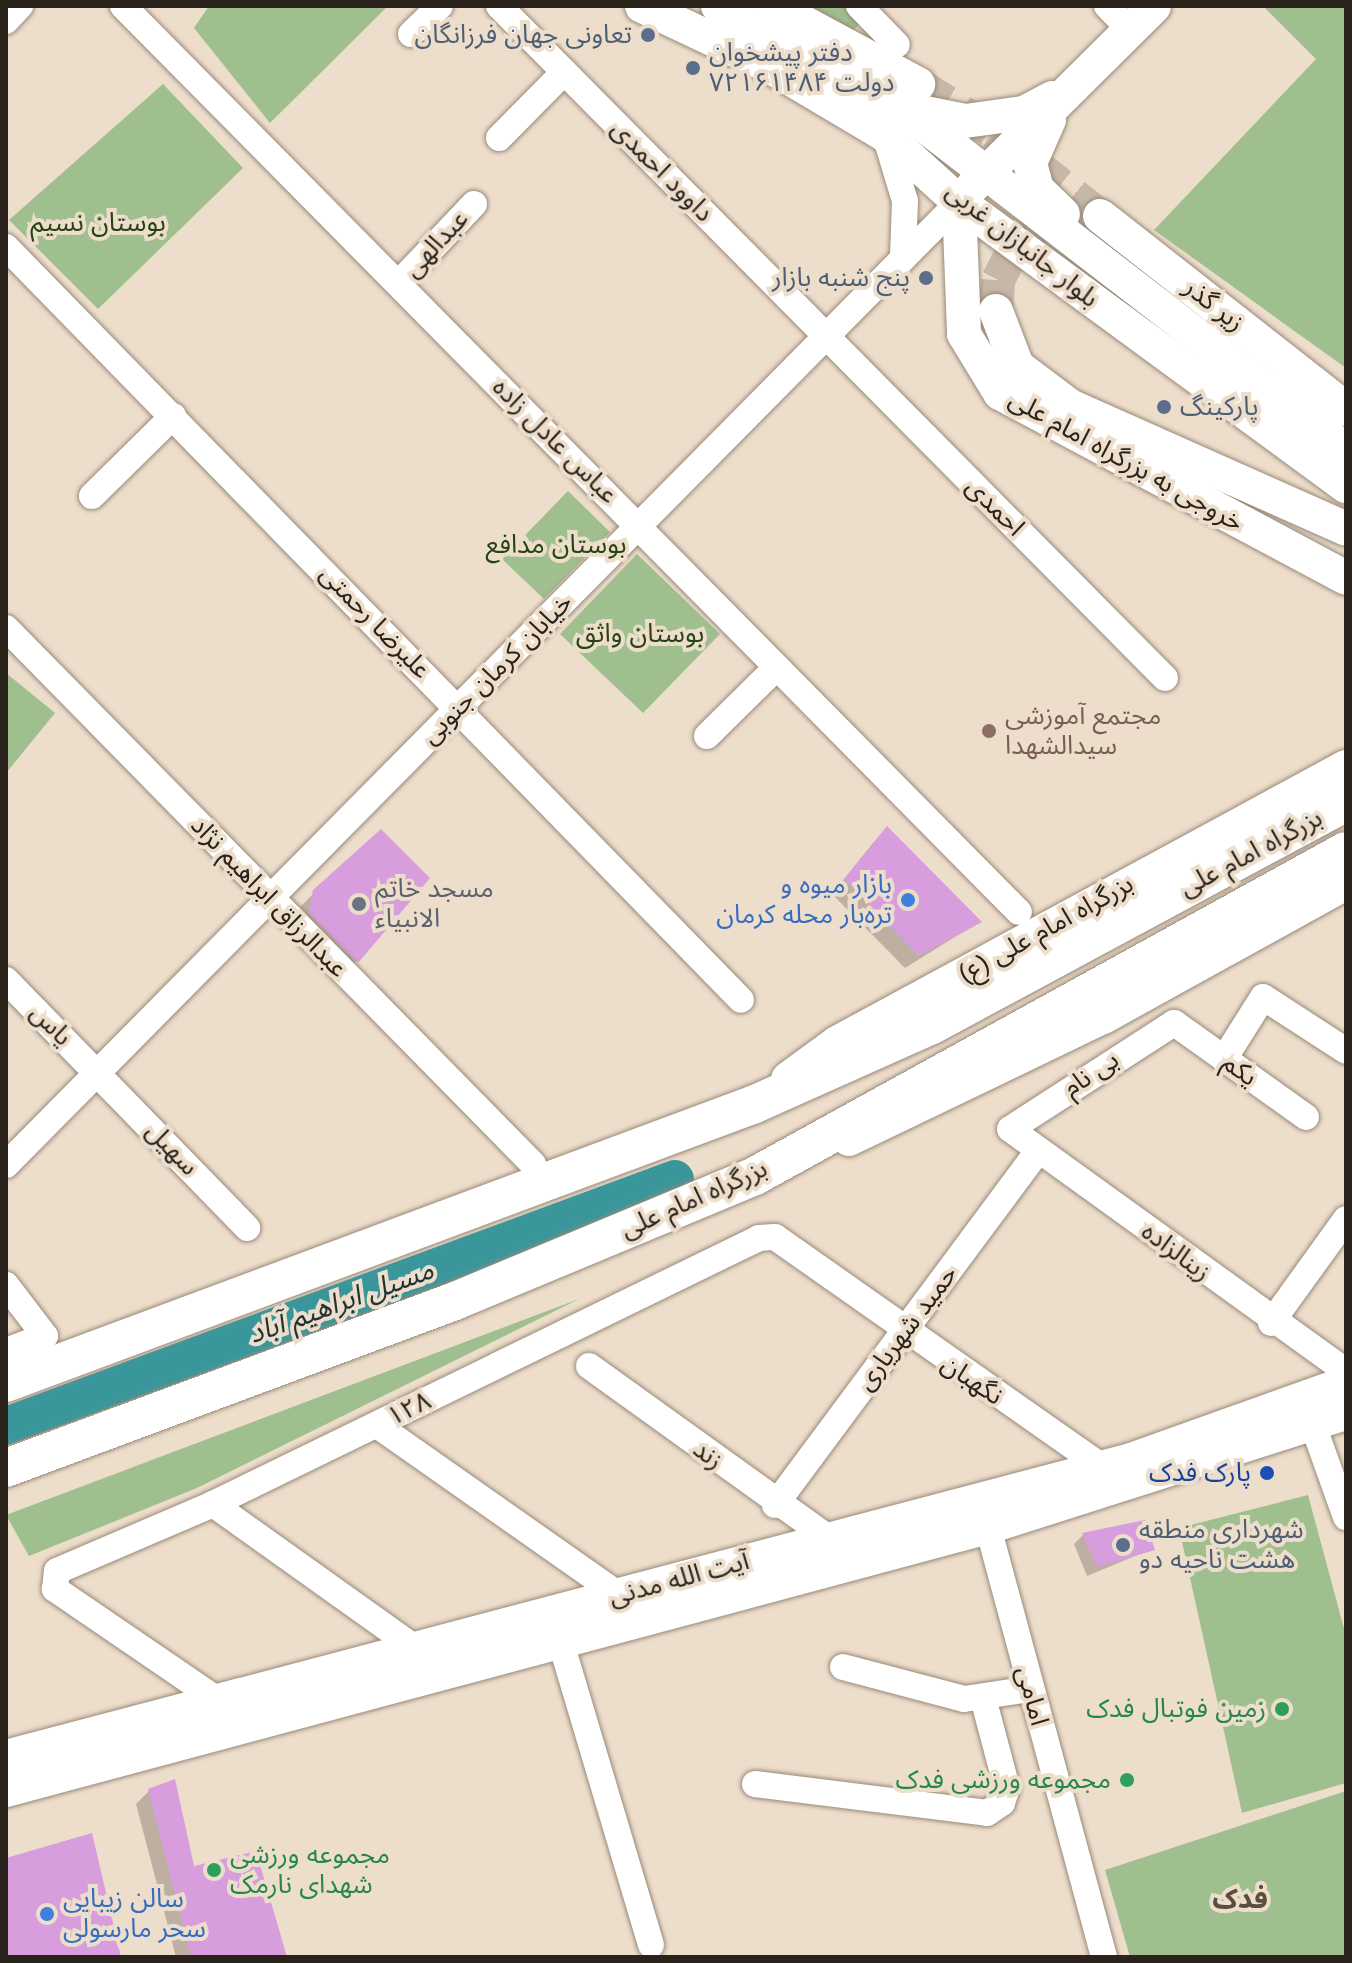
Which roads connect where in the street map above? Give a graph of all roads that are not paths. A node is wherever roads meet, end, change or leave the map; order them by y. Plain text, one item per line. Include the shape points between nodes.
1 (20, 6) edge
2 (123, 6) edge
3 (440, 6) edge
4 (499, 6) edge
5 (642, 6) edge
6 (718, 6) edge
7 (773, 6) edge
8 (859, 6) edge
9 (1154, 6) edge
10 (1118, 18) edge
11 (6, 21) edge
12 (411, 34) dead end
13 (897, 45) dead end
14 (564, 72) junction
15 (1070, 89) junction
16 (902, 109) junction
17 (499, 138) dead end
18 (986, 172) junction
19 (959, 202) junction
20 (474, 204) dead end
21 (1100, 216) tunnel mouth
22 (6, 247) edge
23 (903, 256) junction
24 (399, 283) junction
25 (1137, 293) junction
26 (996, 311) tunnel mouth
27 (825, 336) junction
28 (1340, 402) edge
29 (173, 416) junction
30 (1346, 450) edge
31 (1214, 471) junction
32 (1346, 486) edge
33 (92, 496) dead end
34 (639, 526) junction
35 (1346, 529) edge
36 (1346, 555) edge
37 (1346, 578) edge
38 (6, 628) edge
39 (777, 667) junction
40 (1165, 678) dead end
41 (458, 708) junction
42 (707, 736) dead end
43 (1346, 767) edge
44 (1346, 802) edge
45 (1346, 851) edge
46 (1346, 883) edge
47 (269, 897) junction
48 (1019, 912) dead end
49 (6, 980) edge
50 (741, 1000) dead end
51 (1174, 1023) joint
52 (1346, 1051) edge
53 (1224, 1059) junction
54 (96, 1070) junction
55 (755, 1104) junction
56 (1306, 1117) dead end
57 (1010, 1129) joint
58 (1039, 1150) junction
59 (533, 1164) dead end
60 (6, 1165) edge
61 (755, 1176) junction
62 (1346, 1219) edge
63 (247, 1228) dead end
64 (766, 1236) joint
65 (6, 1285) edge
66 (1271, 1323) junction
67 (903, 1333) junction
68 (6, 1351) edge
69 (589, 1366) dead end
70 (1346, 1371) edge
71 (6, 1383) edge
72 (1346, 1383) edge
73 (1346, 1413) edge
74 (377, 1425) junction
75 (1313, 1425) junction
76 (1102, 1467) junction
77 (6, 1468) edge
78 (213, 1504) junction
79 (775, 1505) junction
80 (984, 1513) junction
81 (1346, 1517) edge
82 (830, 1539) junction
83 (619, 1595) junction
84 (561, 1643) junction
85 (416, 1649) junction
86 (843, 1667) dead end
87 (1030, 1689) junction
88 (983, 1698) junction
89 (219, 1701) junction
90 (6, 1757) edge
91 (755, 1784) dead end
92 (6, 1790) edge
93 (651, 1945) dead end
94 (1104, 1957) edge

1 - 11 street
2 - 24 street, عباس عادل زاده
3 - 12 street
4 - 14 street, داوود احمدی
5 - 16 main road, بلوار جانبازان غربی via 769,66
6 - 16 main road, بلوار جانبازان غربی
7 - 16 main road
8 - 13 street
9 - 10 main road
10 - 15 main road
14 - 17 street
14 - 27 street, داوود احمدی
15 - 16 main road via 1024,113 979,119
15 - 18 main road, خیابان کرمان جنوبی
15 - 25 main road via 1033,146 1034,181
16 - 18 main road, بلوار جانبازان غربی
16 - 19 main road, بلوار جانبازان غربی
16 - 23 street
18 - 19 main road, خیابان کرمان جنوبی
18 - 25 main road, بلوار جانبازان غربی
19 - 23 street, خیابان کرمان جنوبی
19 - 32 main road, بلوار جانبازان غربی
19 - 37 main road, خروجی به بزرگراه امام علی via 964,334 1000,393
20 - 24 street, عبدالهی
21 - 28 main road, زیر گذر
22 - 29 street, علیرضا رحمتی
23 - 27 street, خیابان کرمان جنوبی
24 - 34 street, عباس عادل زاده
25 - 30 main road, بلوار جانبازان غربی
26 - 31 main road via 1017,366 1070,406
27 - 34 street, خیابان کرمان جنوبی
27 - 40 street, احمدی
29 - 33 street
29 - 41 street, علیرضا رحمتی
31 - 35 main road
31 - 36 main road via 1240,499
34 - 39 street, عباس عادل زاده
34 - 41 street, خیابان کرمان جنوبی
38 - 47 street, عبدالرزاق ابراهیم نژاد
39 - 42 street
39 - 48 street, عباس عادل زاده
41 - 47 street, خیابان کرمان جنوبی
41 - 50 street, علیرضا رحمتی
43 - 55 main road, بزرگراه امام علی (ع) via 837,1043
44 - 55 highway, بزرگراه امام علی via 932,1025
45 - 61 highway, بزرگراه امام علی
46 - 61 main road via 915,1114
47 - 54 street, خیابان کرمان جنوبی
47 - 59 street, عبدالرزاق ابراهیم نژاد
49 - 54 street, یاس
51 - 53 street, یکم
51 - 57 street, بی نام
52 - 53 street via 1269,997
53 - 56 street, یکم
54 - 60 street, خیابان کرمان جنوبی
54 - 63 street, سهیل
55 - 71 highway, بزرگراه امام علی
57 - 58 street, زینالزاده
58 - 66 street, زینالزاده
58 - 67 street, حمید شهریاری
61 - 77 highway, بزرگراه امام علی via 455,1301
62 - 66 street
64 - 67 street, نگهبان
64 - 74 street, ۱۲۸
65 - 68 street via 45,1336
66 - 70 street, زینالزاده
67 - 76 street, نگهبان
67 - 79 street, حمید شهریاری
69 - 79 street, زند
72 - 76 main road, آیت الله مدنی
73 - 75 main road, آیت الله مدنی
74 - 78 street, ۱۲۸
74 - 83 street
75 - 80 main road, آیت الله مدنی
75 - 81 street
76 - 80 main road, آیت الله مدنی
78 - 85 street
78 - 89 street, ۱۲۸ via 57,1571 53,1580 55,1589
79 - 82 street, زند
80 - 82 main road, آیت الله مدنی
80 - 84 main road
80 - 87 street, امامی
82 - 83 main road, آیت الله مدنی
83 - 85 main road, آیت الله مدنی
84 - 92 main road
84 - 93 street
85 - 89 main road, آیت الله مدنی
86 - 88 street
87 - 88 street
87 - 94 street, امامی
88 - 91 street via 1007,1788 1002,1803 987,1813
89 - 90 main road, آیت الله مدنی

